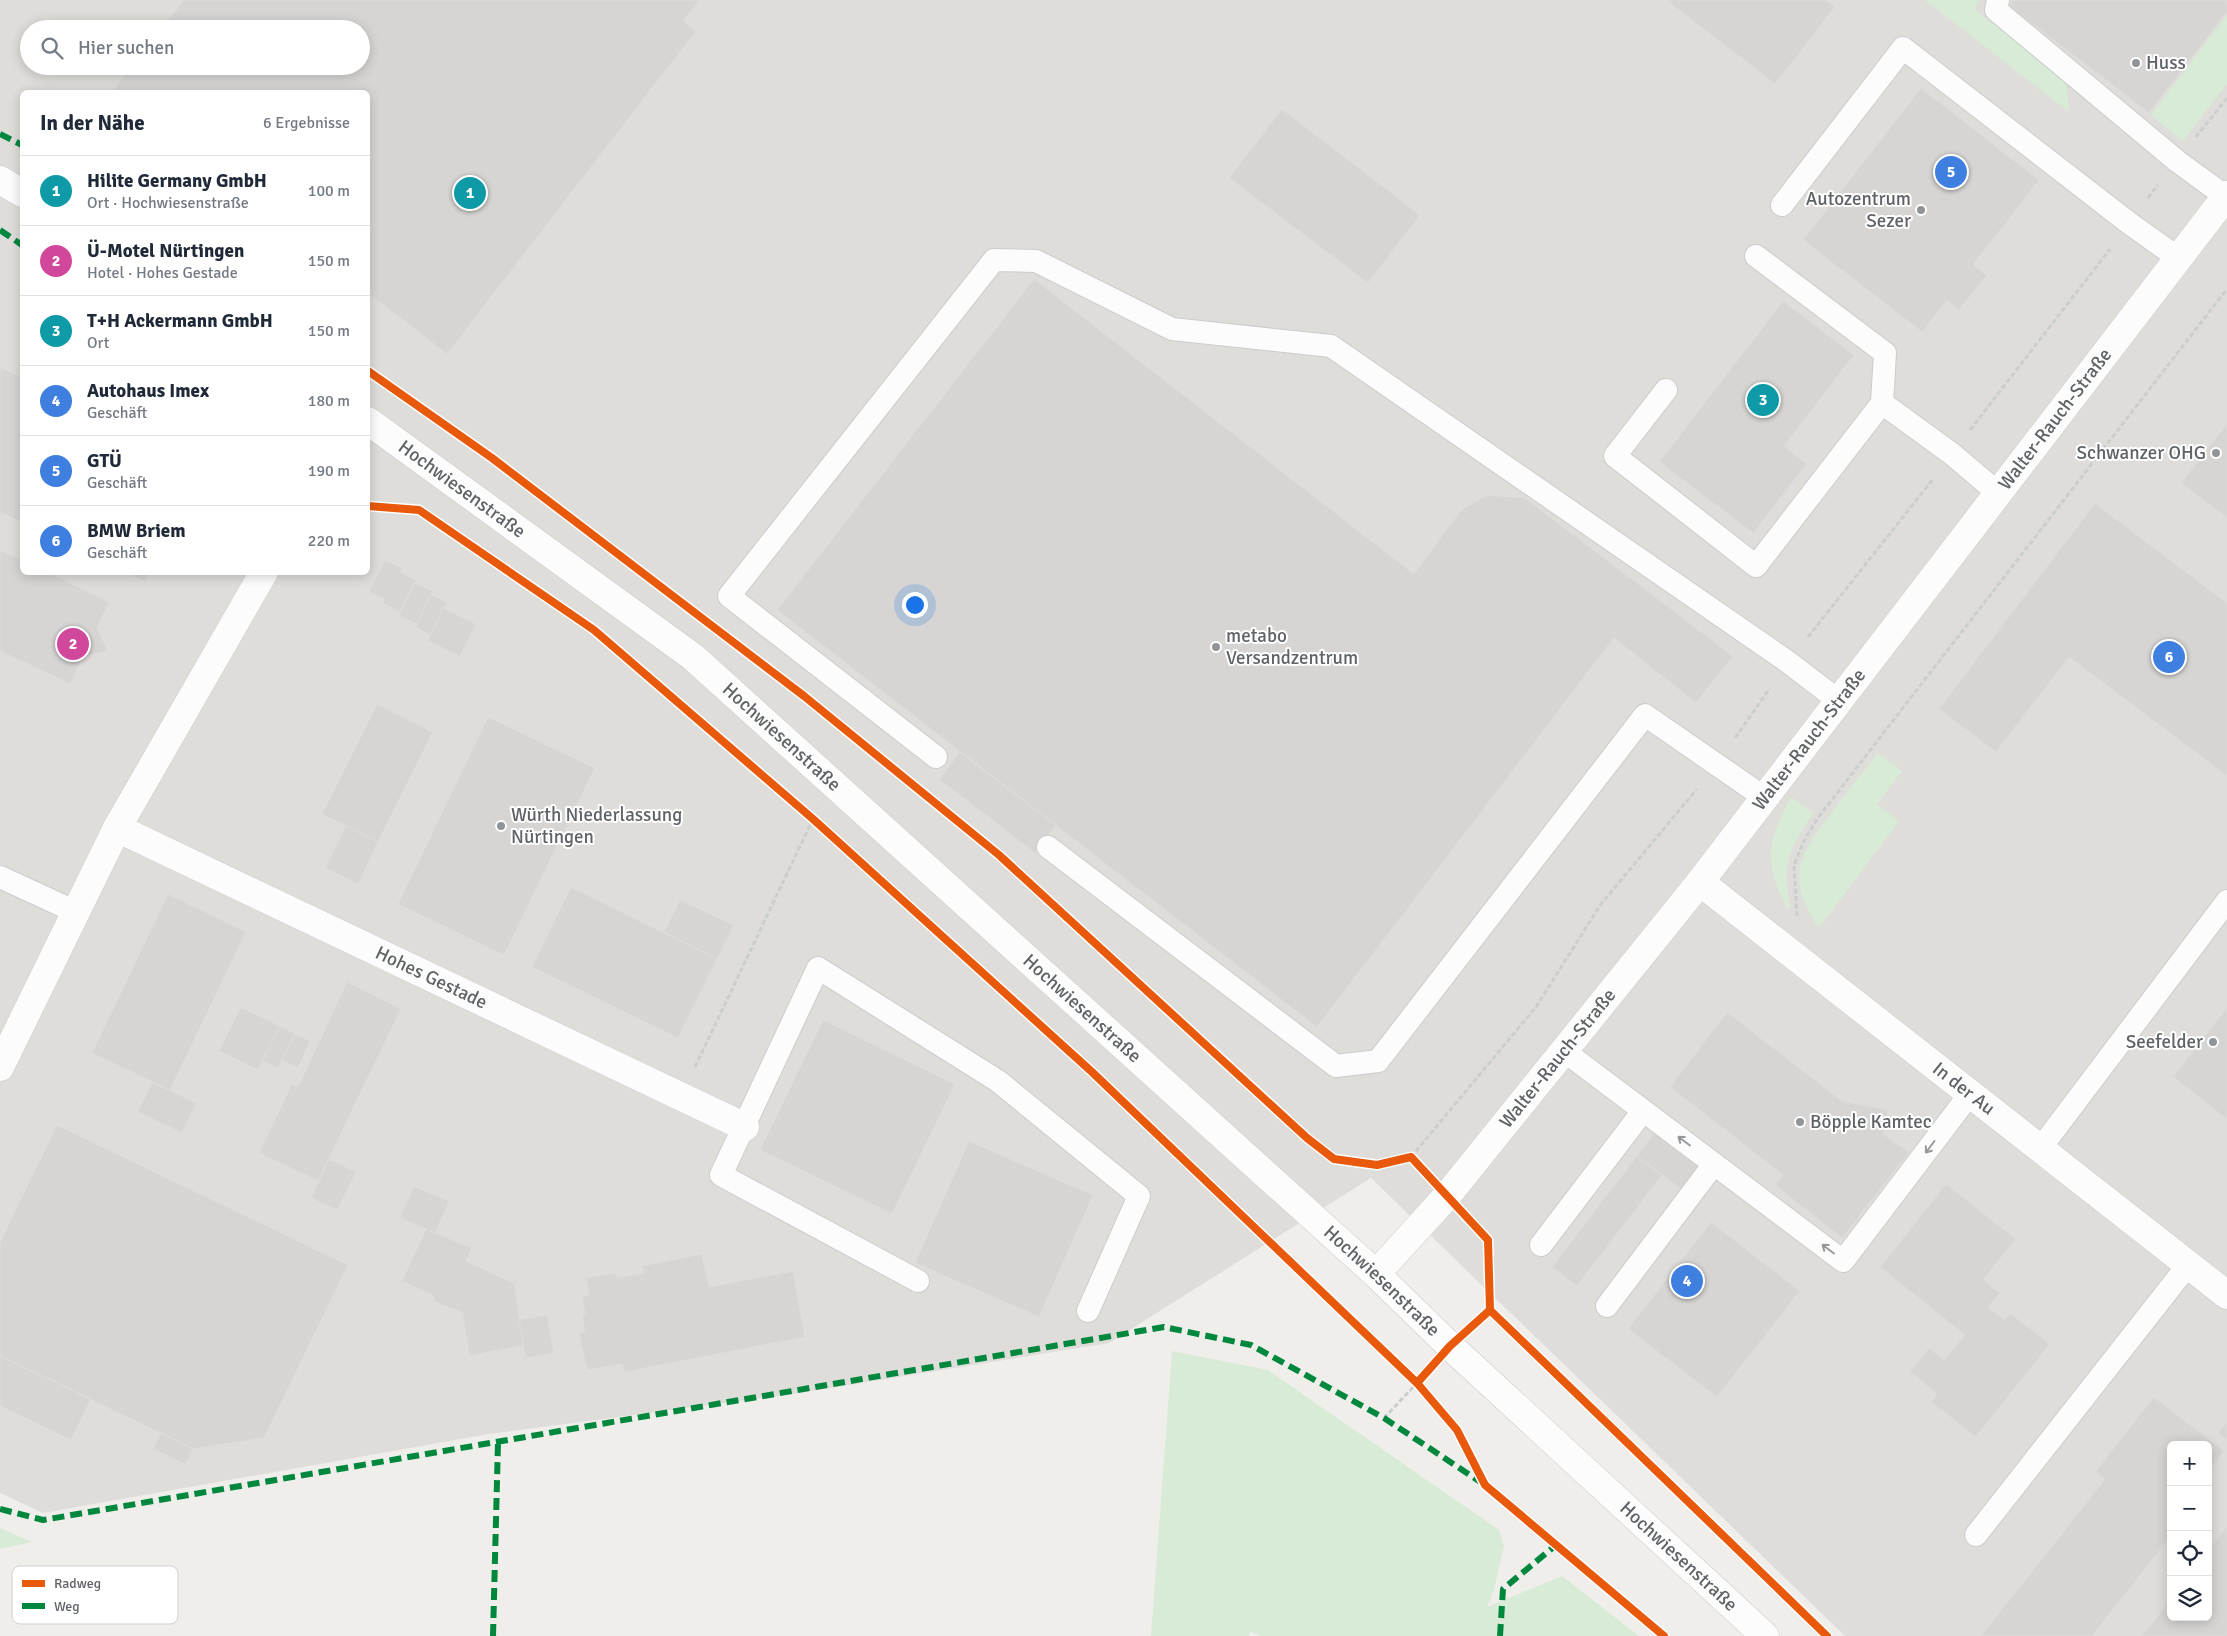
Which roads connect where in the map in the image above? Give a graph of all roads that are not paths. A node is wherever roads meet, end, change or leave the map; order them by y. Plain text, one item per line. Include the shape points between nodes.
1 (1998, 0) edge
2 (0, 180) edge
3 (20, 192) edge
4 (2226, 196) edge
5 (1782, 205) dead end
6 (1756, 256) dead end
7 (2178, 258) junction
8 (1666, 390) dead end
9 (1882, 403) junction
10 (370, 422) edge
11 (1998, 493) junction
12 (262, 575) edge
13 (1839, 701) junction
14 (936, 757) dead end
15 (1765, 798) junction
16 (116, 828) junction
17 (1048, 847) dead end
18 (0, 877) edge
19 (1700, 882) junction
20 (2227, 901) edge
21 (76, 912) junction
22 (1564, 1051) junction
23 (0, 1066) edge
24 (1970, 1094) junction
25 (1643, 1111) junction
26 (745, 1127) junction
27 (2040, 1149) junction
28 (1714, 1164) junction
29 (1542, 1245) dead end
30 (2188, 1265) junction
31 (1376, 1274) junction
32 (918, 1281) dead end
33 (2227, 1295) edge
34 (1607, 1306) dead end
35 (1088, 1312) dead end
36 (1976, 1535) dead end
37 (1765, 1636) edge

1 - 4 lane via 1996,10 2177,161
2 - 3 street
4 - 7 street, Walter-Rauch-Straße
5 - 7 lane via 1903,48
6 - 9 lane via 1885,353
7 - 11 street, Walter-Rauch-Straße
8 - 9 lane via 1615,456 1756,566
9 - 11 lane via 1952,454
10 - 31 street, Hochwiesenstraße via 693,657
11 - 13 street, Walter-Rauch-Straße
12 - 16 street
13 - 14 lane via 1788,662 1332,346 1172,330 1036,261 994,260 729,596
13 - 15 street, Walter-Rauch-Straße
15 - 17 lane via 1645,715 1378,1061 1336,1066
15 - 19 street, Walter-Rauch-Straße
16 - 21 street
16 - 26 street, Hohes Gestade
18 - 21 lane
19 - 22 street, Walter-Rauch-Straße
19 - 24 street, In der Au
20 - 27 lane
21 - 23 street
22 - 25 lane
22 - 31 street, Walter-Rauch-Straße via 1446,1197
24 - 27 street, In der Au
24 -> 28 lane via 1843,1261
28 -> 25 lane
25 - 29 lane
26 - 32 lane via 722,1176
26 - 35 lane via 818,968 998,1080 1139,1196
27 - 30 street, In der Au
28 - 34 lane
30 - 33 street, In der Au
30 - 36 lane
31 - 37 street, Hochwiesenstraße

